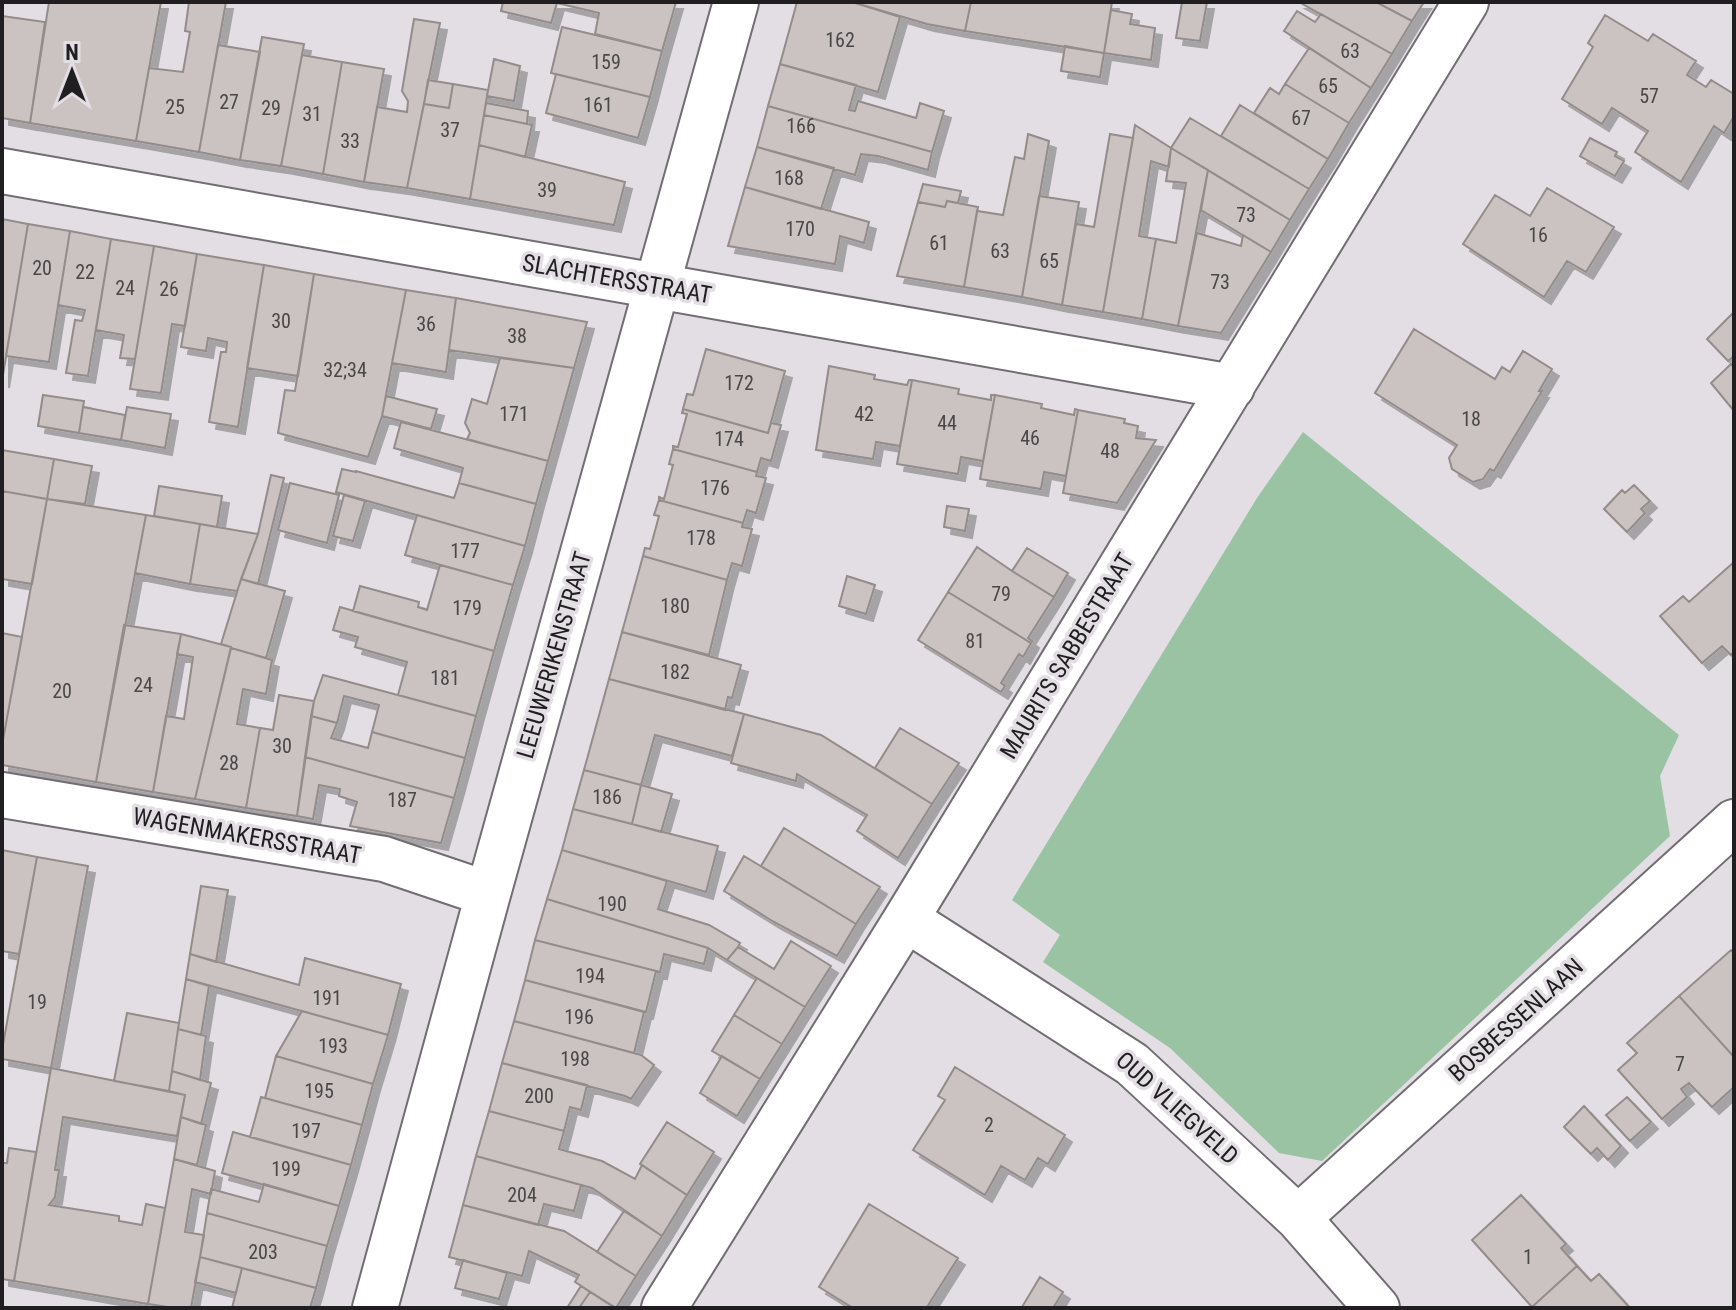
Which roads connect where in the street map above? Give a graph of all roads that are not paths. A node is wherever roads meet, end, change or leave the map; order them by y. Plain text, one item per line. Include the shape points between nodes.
1 (736, 2) edge
2 (1466, 2) edge
3 (2, 171) edge
4 (657, 286) junction
5 (1232, 387) junction
6 (2, 795) edge
7 (1734, 822) edge
8 (488, 894) junction
9 (906, 919) junction
10 (1298, 1218) junction
11 (375, 1308) edge
12 (664, 1308) edge
13 (1377, 1308) edge

1 - 4 street, LEEUWERIKENSTRAAT
2 - 5 street, MAURITS SABBESTRAAT
3 - 4 street, SLACHTERSSTRAAT
4 - 5 street, SLACHTERSSTRAAT
4 - 8 street, LEEUWERIKENSTRAAT
5 - 9 street, MAURITS SABBESTRAAT
6 - 8 street, WAGENMAKERSSTRAAT via 384,859
7 - 10 street, BOSBESSENLAAN
8 - 11 street, LEEUWERIKENSTRAAT
9 - 10 street, OUD VLIEGVELD via 1132,1064
9 - 12 street, MAURITS SABBESTRAAT
10 - 13 street, OUD VLIEGVELD

